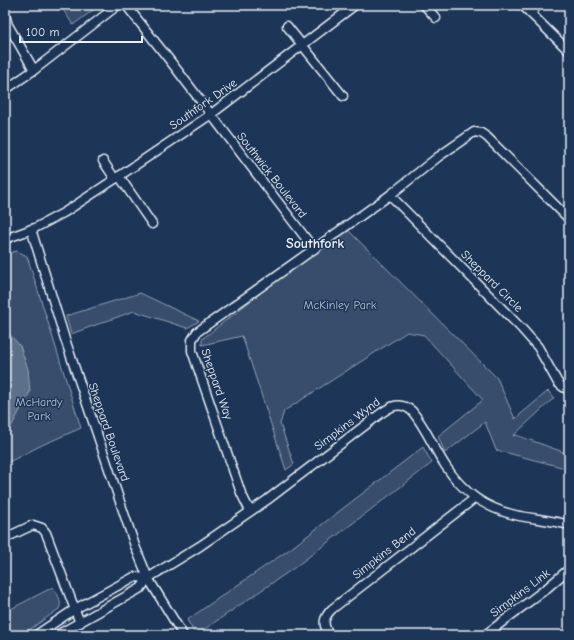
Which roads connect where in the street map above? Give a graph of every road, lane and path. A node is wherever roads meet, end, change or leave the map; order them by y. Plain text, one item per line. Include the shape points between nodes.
1 (118, 5) edge
2 (126, 5) edge
3 (355, 5) edge
4 (424, 5) edge
5 (522, 5) edge
6 (538, 5) edge
7 (530, 13) junction
8 (5, 15) edge
9 (436, 18) dead end
10 (287, 26) dead end
11 (302, 46) junction
12 (569, 52) edge
13 (34, 70) junction
14 (5, 90) edge
15 (343, 96) dead end
16 (210, 115) junction
17 (103, 161) dead end
18 (117, 178) junction
19 (390, 195) junction
20 (569, 219) edge
21 (152, 224) dead end
22 (31, 229) junction
23 (6, 237) edge
24 (314, 249) junction
25 (569, 390) edge
26 (475, 498) junction
27 (250, 511) junction
28 (569, 525) edge
29 (5, 538) edge
30 (569, 569) edge
31 (148, 578) junction
32 (75, 609) junction
33 (80, 622) junction
34 (36, 635) edge
35 (57, 635) edge
36 (183, 635) edge
37 (330, 635) edge
38 (485, 635) edge

1 - 13 street
2 - 16 street, Southwick Boulevard
3 - 11 street, Southfork Drive
4 - 9 street
5 - 7 street
6 - 7 street
7 - 12 street
8 - 13 street via 8,25
10 - 11 street
11 - 15 street
11 - 16 street, Southfork Drive
13 - 14 street
16 - 18 street, Southfork Drive
16 - 24 street, Southwick Boulevard
17 - 18 street
18 - 21 street
18 - 22 street, Southfork Drive via 65,212
19 - 20 street via 474,132 487,137
19 - 24 street
19 - 25 street, Sheppard Circle via 522,329 538,347 558,383
22 - 23 street, Southfork Drive
22 - 31 street, Sheppard Boulevard via 65,340
24 - 27 street, Sheppard Way via 200,330 192,340 192,351 241,493
26 - 27 street, Simpkins Wynd via 450,472 412,411 403,405 396,405 380,414
26 - 28 street, Simpkins Wynd via 501,511
26 - 37 street, Simpkins Bend via 332,609 324,620 324,626
27 - 31 street, Simpkins Wynd
29 - 32 street via 33,525 42,528
30 - 38 street, Simpkins Link
31 - 32 street via 134,577
31 - 33 street via 140,588
31 - 36 street, Sheppard Boulevard
32 - 33 street
32 - 34 street
33 - 35 street

